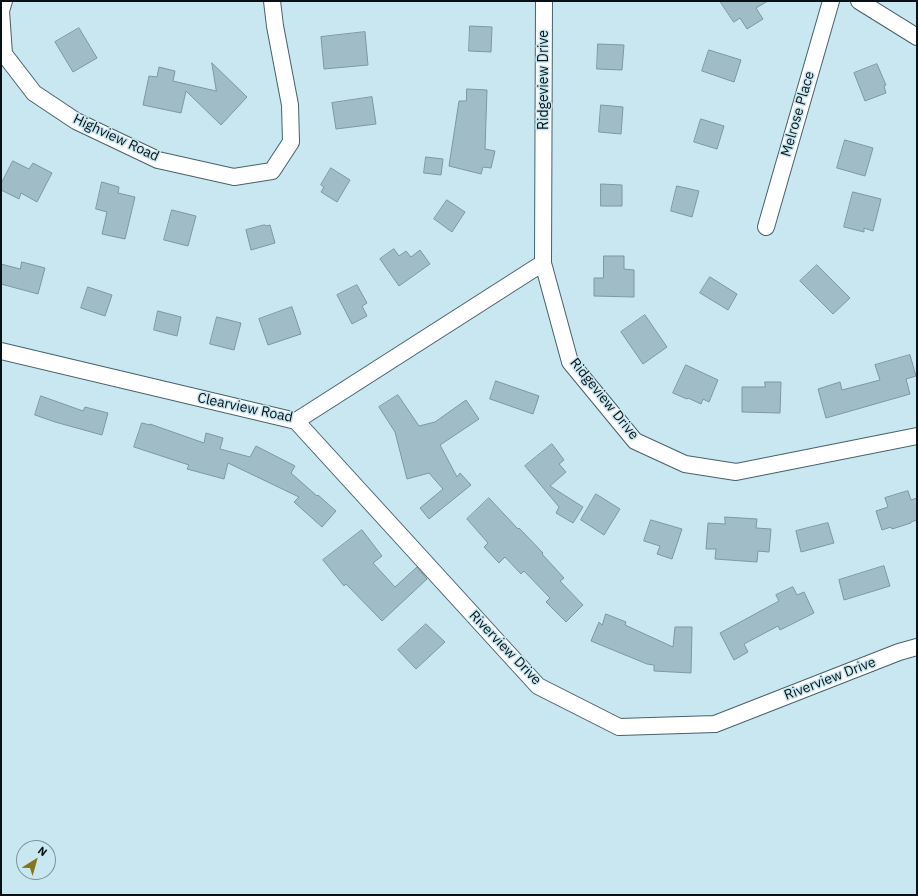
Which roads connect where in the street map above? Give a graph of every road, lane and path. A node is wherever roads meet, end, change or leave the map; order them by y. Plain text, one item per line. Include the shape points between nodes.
1 (4, 1) edge
2 (272, 1) edge
3 (544, 1) edge
4 (831, 1) edge
5 (859, 1) edge
6 (917, 37) edge
7 (766, 227) dead end
8 (543, 263) junction
9 (1, 351) edge
10 (296, 421) junction
11 (917, 436) edge
12 (917, 647) edge

1 - 2 street, Highview Road via 1,11 4,54 34,93 76,121 158,160 234,177 272,171 291,142 290,105
3 - 8 street, Ridgeview Drive
4 - 7 street, Melrose Place
5 - 6 street
8 - 10 street, Clearview Road
8 - 11 street, Ridgeview Drive via 570,362 635,441 685,464 736,472
9 - 10 street, Clearview Road
10 - 12 street, Riverview Drive via 538,686 619,727 715,724

